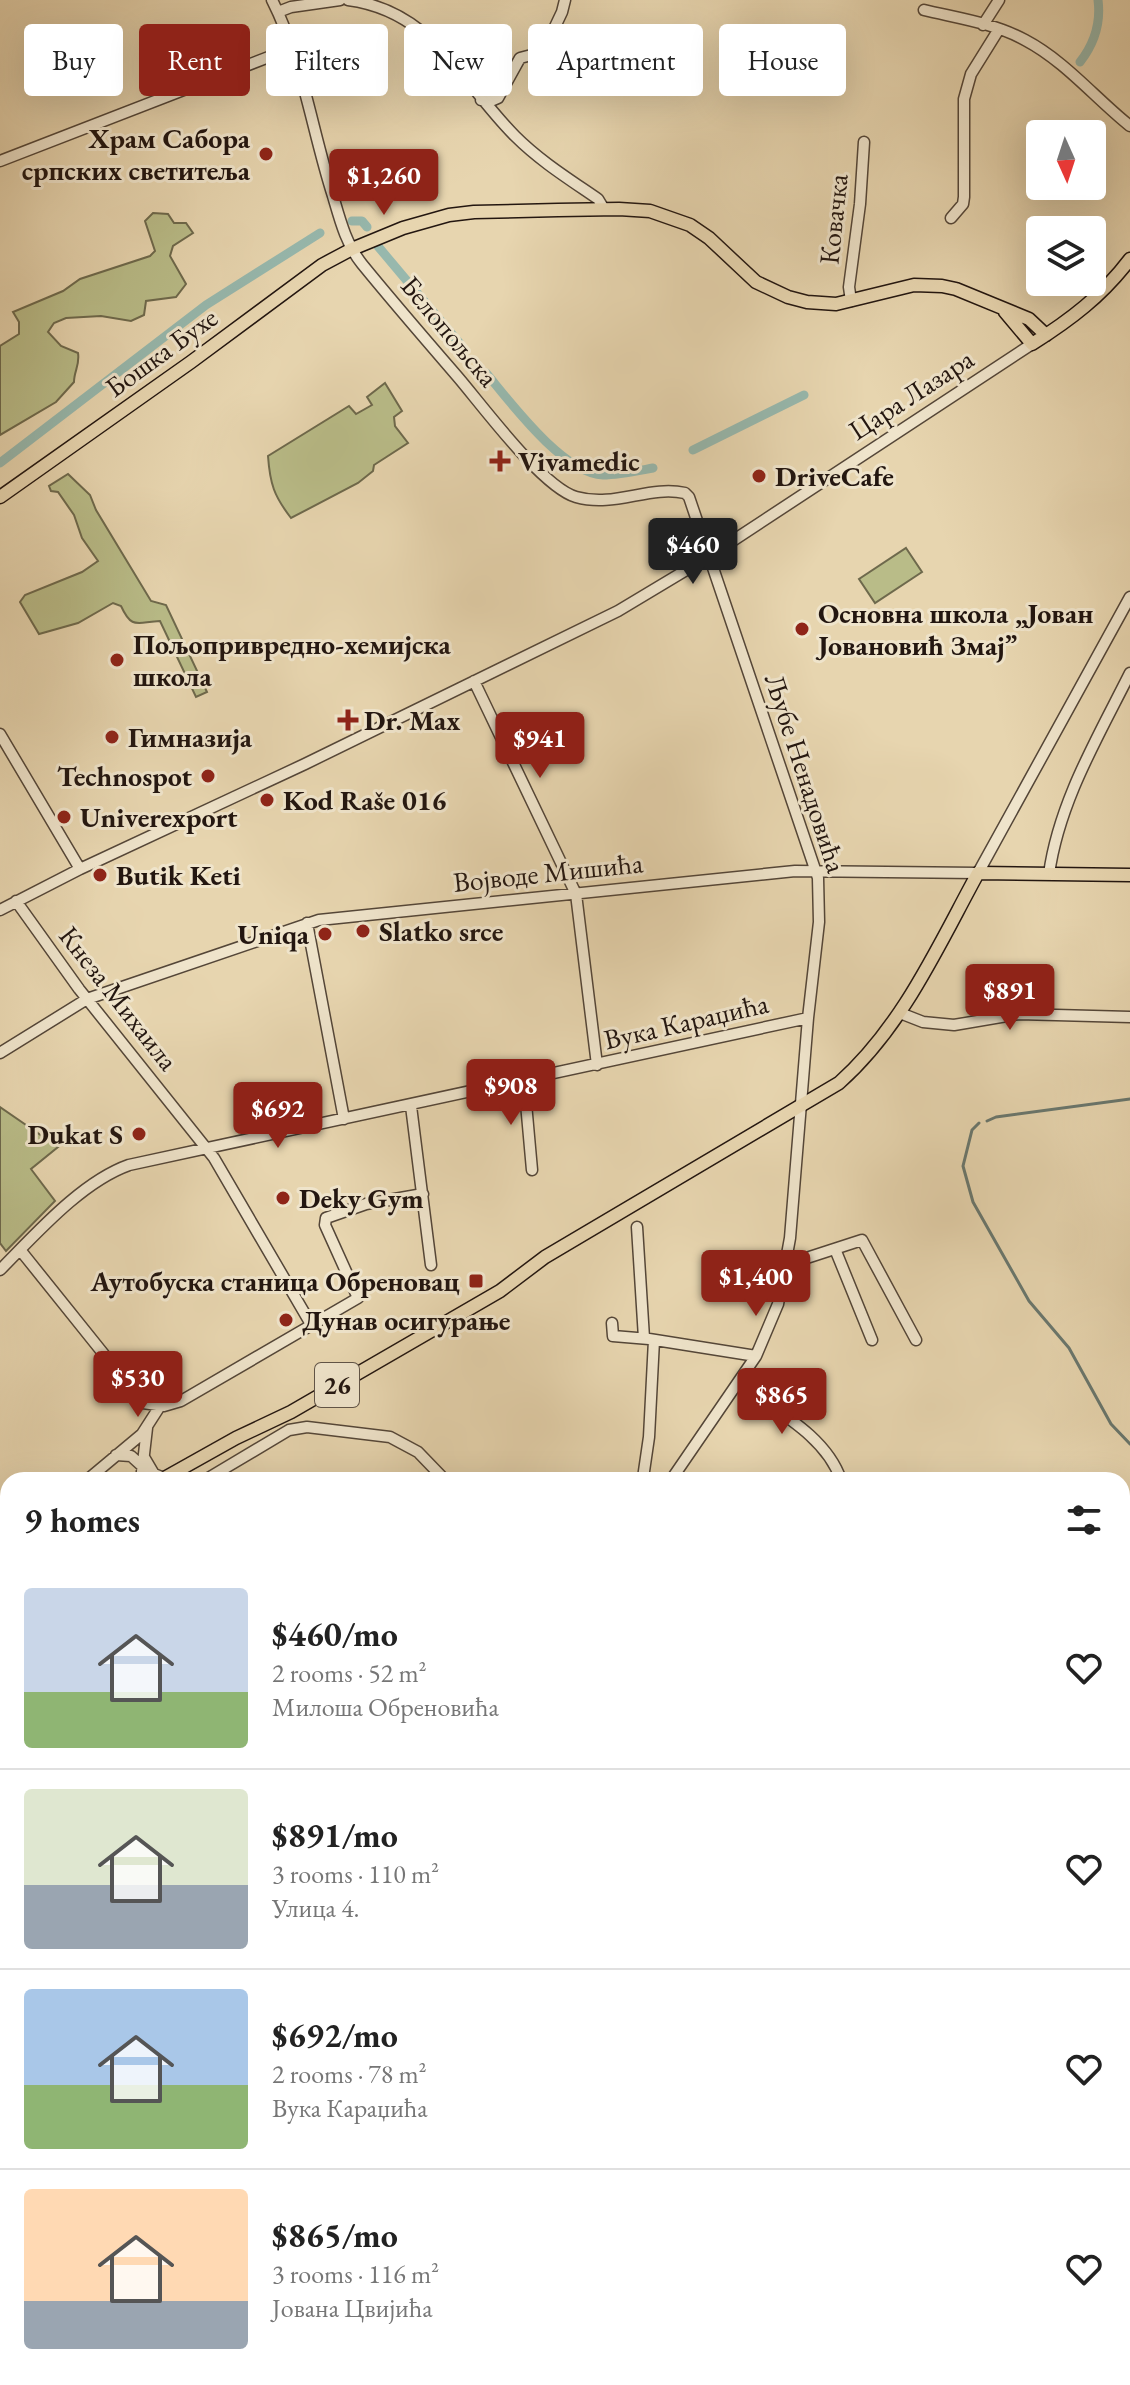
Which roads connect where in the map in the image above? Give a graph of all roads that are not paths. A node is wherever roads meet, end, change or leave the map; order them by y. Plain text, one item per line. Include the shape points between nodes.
1 (272, 0) edge
2 (340, 0) edge
3 (348, 0) edge
4 (565, 0) edge
5 (999, 0) edge
6 (924, 10) dead end
7 (278, 12) junction
8 (283, 24) edge
9 (983, 25) junction
10 (999, 29) junction
11 (266, 58) edge
12 (305, 96) edge
13 (481, 100) junction
14 (1130, 126) edge
15 (864, 142) dead end
16 (0, 161) edge
17 (604, 209) junction
18 (951, 218) dead end
19 (352, 249) junction
20 (1130, 259) edge
21 (851, 301) junction
22 (1002, 310) junction
23 (1046, 335) junction
24 (1032, 344) junction
25 (0, 497) edge
26 (708, 557) junction
27 (1130, 597) edge
28 (1130, 673) edge
29 (474, 681) junction
30 (0, 734) edge
31 (80, 869) junction
32 (815, 870) junction
33 (978, 873) junction
34 (1049, 874) junction
35 (1130, 875) edge
36 (576, 894) junction
37 (16, 901) junction
38 (0, 910) edge
39 (307, 923) junction
40 (87, 999) junction
41 (900, 1013) junction
42 (1130, 1017) edge
43 (808, 1018) junction
44 (0, 1053) edge
45 (597, 1065) junction
46 (524, 1081) junction
47 (411, 1106) junction
48 (802, 1107) junction
49 (344, 1119) junction
50 (205, 1147) junction
51 (532, 1170) dead end
52 (423, 1194) junction
53 (637, 1227) dead end
54 (835, 1249) junction
55 (21, 1251) junction
56 (2, 1264) edge
57 (431, 1265) dead end
58 (785, 1265) junction
59 (612, 1323) dead end
60 (312, 1326) junction
61 (649, 1339) junction
62 (872, 1340) dead end
63 (916, 1340) dead end
64 (756, 1356) junction
65 (738, 1383) junction
66 (143, 1403) junction
67 (160, 1406) junction
68 (147, 1428) junction
69 (116, 1455) junction
70 (143, 1461) junction
71 (96, 1472) edge
72 (142, 1472) edge
73 (152, 1472) edge
74 (175, 1472) edge
75 (218, 1472) edge
76 (437, 1472) edge
77 (644, 1472) edge
78 (677, 1472) edge
79 (838, 1472) edge

1 - 7 street, Белопољска
2 - 7 street
3 - 13 street via 409,20
4 - 13 street via 543,52 520,58 498,98
5 - 9 street
6 - 9 street
7 - 8 street, Белопољска
9 - 10 street
10 - 14 street via 1047,53
10 - 18 street via 966,84 964,197
11 - 16 street
12 - 19 street, Белопољска
13 - 17 street via 535,156 598,199
15 - 21 street, Ковачка
17 - 19 main road, Бошка Бухе via 449,215
17 - 21 main road, Бошка Бухе via 650,211 690,225 756,282 788,297
19 - 25 main road, Бошка Бухе via 322,265
19 - 26 street, Белопољска via 517,448 557,486 599,501 685,493
20 - 23 main road, Цара Лазара via 1101,294
21 - 22 main road, Бошка Бухе via 928,285 956,289
22 - 23 main road, Бошка Бухе via 1029,319
22 - 24 main road
23 - 24 main road, Цара Лазара
24 - 26 street, Цара Лазара
26 - 29 street, Цара Лазара via 595,623
26 - 32 street, Љубе Ненадовића
27 - 33 street
28 - 34 street via 1071,795
29 - 31 street, Цара Лазара
29 - 36 street
30 - 31 street
31 - 37 street, Цара Лазара
32 - 33 street, Војводе Мишића
32 - 36 street, Војводе Мишића
32 - 43 street, Љубе Ненадовића via 819,922
33 - 34 main road, Војводе Мишића
33 - 41 main road, 26
34 - 35 main road, Војводе Мишића
36 - 39 street, Војводе Мишића
36 - 45 street
37 - 38 street, Цара Лазара
37 - 40 street, Кнеза Михаила
39 - 40 street, Војводе Мишића
39 - 49 street
40 - 44 street, Војводе Мишића
40 - 50 street, Кнеза Михаила
41 - 42 street via 954,1025 1019,1014
41 - 48 main road, 26 via 854,1069
43 - 45 street, Вука Караџића
43 - 48 street, Љубе Ненадовића
45 - 46 street, Вука Караџића
46 - 47 street, Вука Караџића
46 - 51 street
47 - 49 street, Вука Караџића
47 - 52 street
48 - 58 street, Љубе Ненадовића
48 - 74 main road, 26 via 545,1257 500,1291
49 - 50 street, Вука Караџића
50 - 55 street, Вука Караџића via 105,1175
50 - 60 street, Кнеза Михаила
52 - 57 street
52 - 60 street via 326,1218 358,1298
53 - 61 street
54 - 58 street
54 - 62 street
54 - 63 street via 864,1242
55 - 56 street, Вука Караџића
55 - 66 street
58 - 64 street, Љубе Ненадовића via 775,1314
59 - 61 street via 613,1336
60 - 67 street via 181,1401
61 - 64 street
61 - 77 street
64 - 65 street, Љубе Ненадовића
65 - 78 street, Љубе Ненадовића
65 - 79 street via 813,1438
66 - 67 street
66 - 68 street
67 - 68 street
68 - 69 street
68 - 70 street
69 - 70 street
69 - 71 street
70 - 72 street
70 - 73 street
75 - 76 street via 289,1430 307,1427 390,1437 418,1452

